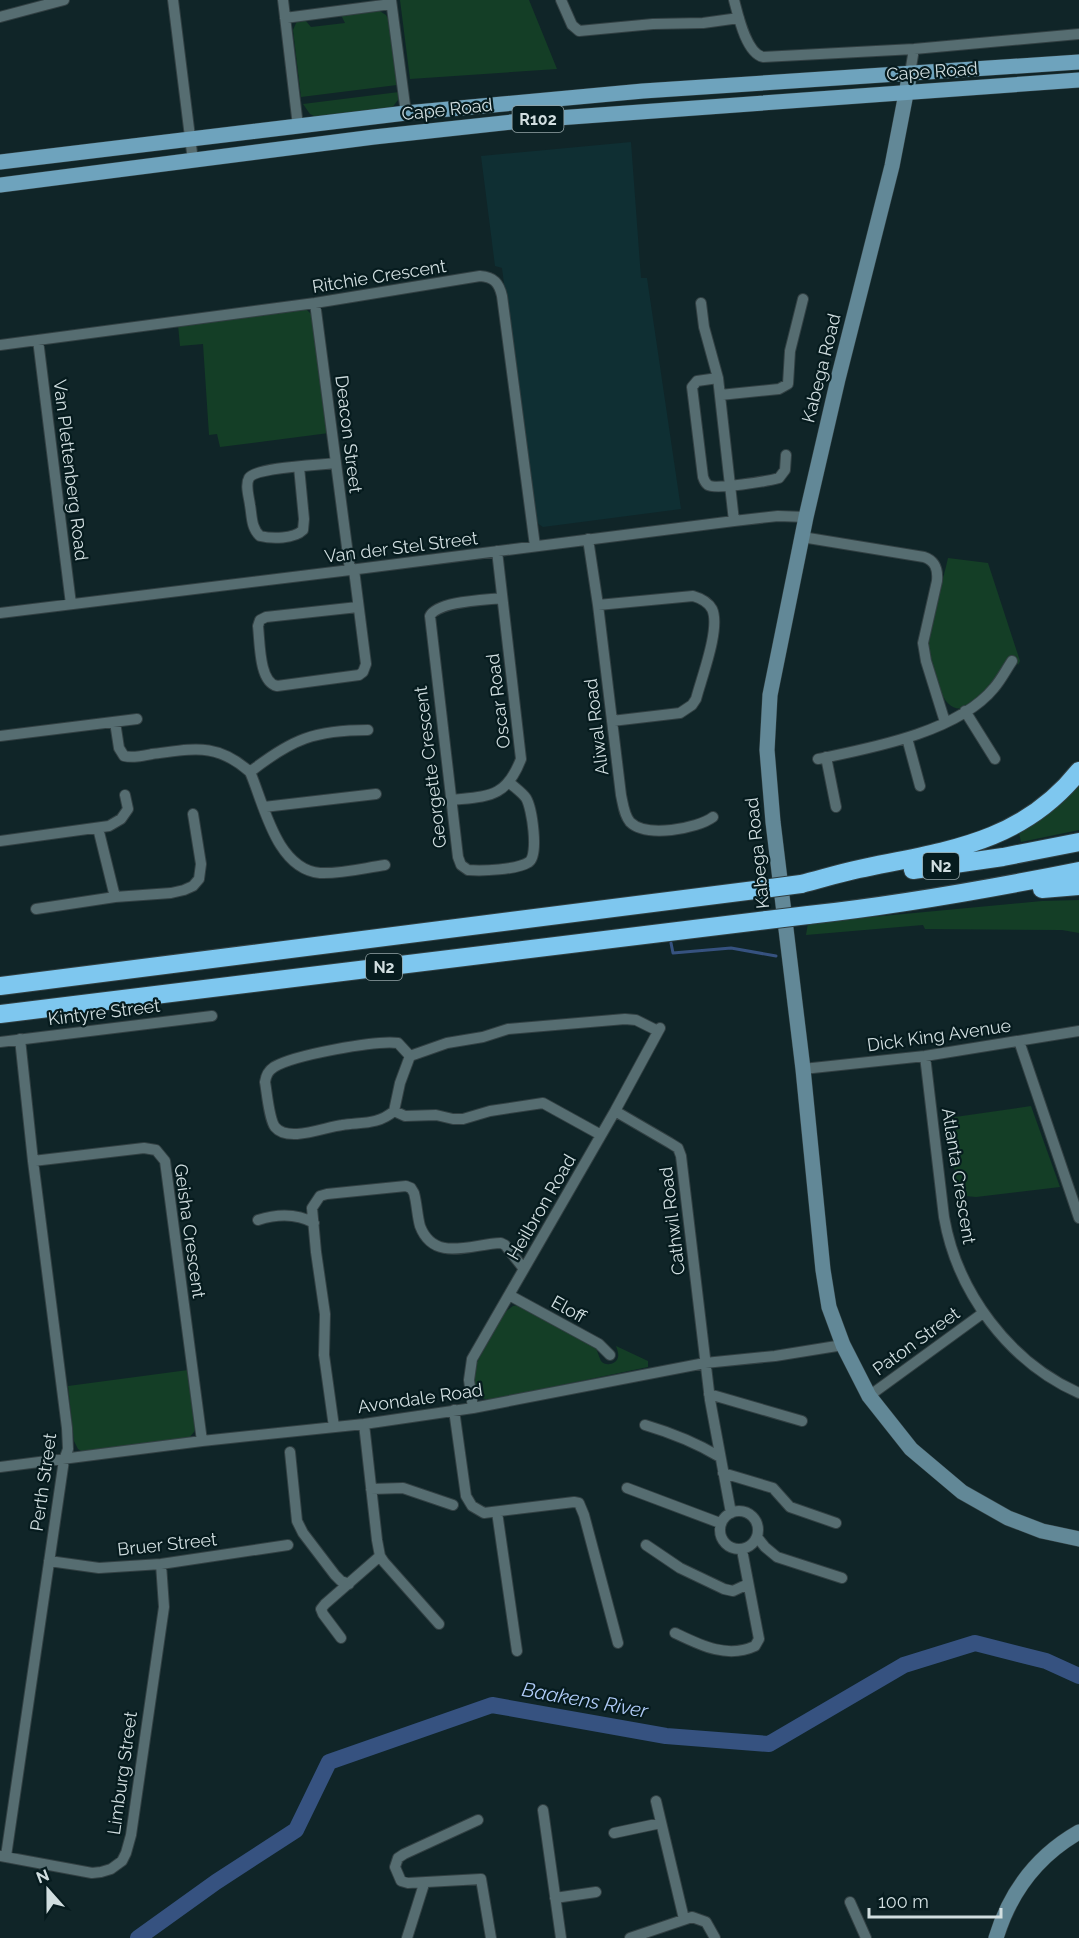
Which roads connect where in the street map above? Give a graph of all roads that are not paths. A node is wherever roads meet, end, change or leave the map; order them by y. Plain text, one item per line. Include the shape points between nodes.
1 (64, 0) edge
2 (173, 0) edge
3 (283, 0) edge
4 (561, 0) edge
5 (734, 0) edge
6 (391, 2) edge
7 (0, 17) edge
8 (285, 18) junction
9 (739, 18) junction
10 (1079, 34) edge
11 (914, 49) junction
12 (1079, 62) edge
13 (910, 73) junction
14 (1079, 80) edge
15 (907, 92) junction
16 (406, 113) junction
17 (297, 126) junction
18 (191, 139) junction
19 (193, 161) junction
20 (0, 162) edge
21 (0, 185) edge
22 (803, 299) dead end
23 (315, 303) junction
24 (701, 303) dead end
25 (38, 340) junction
26 (0, 345) edge
27 (718, 378) junction
28 (720, 395) junction
29 (786, 455) dead end
30 (336, 463) junction
31 (299, 467) junction
32 (730, 485) junction
33 (806, 517) junction
34 (734, 521) junction
35 (802, 537) junction
36 (588, 539) junction
37 (535, 546) junction
38 (497, 551) junction
39 (352, 570) junction
40 (502, 598) junction
41 (70, 604) junction
42 (598, 606) junction
43 (358, 607) junction
44 (0, 613) edge
45 (1012, 661) dead end
46 (965, 711) junction
47 (137, 719) dead end
48 (612, 721) junction
49 (115, 722) junction
50 (945, 722) junction
51 (368, 730) dead end
52 (0, 736) edge
53 (907, 738) junction
54 (995, 759) dead end
55 (1079, 771) edge
56 (250, 772) junction
57 (508, 782) junction
58 (920, 786) dead end
59 (376, 794) dead end
60 (125, 795) dead end
61 (452, 800) junction
62 (264, 807) junction
63 (836, 807) dead end
64 (193, 814) dead end
65 (713, 817) dead end
66 (99, 828) junction
67 (0, 841) edge
68 (1079, 842) edge
69 (385, 865) dead end
70 (1079, 872) edge
71 (801, 884) junction
72 (1079, 886) edge
73 (115, 897) junction
74 (874, 908) junction
75 (36, 909) dead end
76 (0, 986) edge
77 (0, 1014) edge
78 (212, 1016) dead end
79 (1079, 1031) edge
80 (20, 1039) junction
81 (1019, 1041) junction
82 (0, 1042) edge
83 (410, 1056) junction
84 (925, 1056) junction
85 (804, 1069) junction
86 (394, 1111) junction
87 (615, 1111) junction
88 (601, 1135) junction
89 (33, 1161) junction
90 (1079, 1218) edge
91 (258, 1220) dead end
92 (314, 1223) junction
93 (524, 1269) junction
94 (509, 1295) junction
95 (983, 1313) junction
96 (843, 1345) junction
97 (610, 1355) dead end
98 (705, 1363) junction
99 (1079, 1393) edge
100 (709, 1394) junction
101 (869, 1396) junction
102 (473, 1408) junction
103 (454, 1410) junction
104 (802, 1421) dead end
105 (364, 1424) junction
106 (645, 1425) dead end
107 (334, 1427) junction
108 (717, 1439) junction
109 (202, 1441) junction
110 (700, 1445) junction
111 (291, 1452) dead end
112 (720, 1457) junction
113 (64, 1460) junction
114 (0, 1467) edge
115 (723, 1473) junction
116 (627, 1488) dead end
117 (371, 1489) junction
118 (453, 1504) dead end
119 (496, 1512) junction
120 (731, 1513) junction
121 (720, 1523) junction
122 (836, 1523) dead end
123 (757, 1538) junction
124 (1079, 1539) edge
125 (288, 1545) dead end
126 (646, 1545) dead end
127 (742, 1550) junction
128 (380, 1556) junction
129 (49, 1561) junction
130 (161, 1564) junction
131 (842, 1578) dead end
132 (349, 1584) junction
133 (748, 1584) junction
134 (439, 1624) dead end
135 (675, 1633) dead end
136 (341, 1638) dead end
137 (618, 1643) dead end
138 (517, 1651) dead end
139 (656, 1801) dead end
140 (543, 1810) dead end
141 (478, 1820) dead end
142 (660, 1823) junction
143 (1079, 1832) edge
144 (615, 1833) dead end
145 (3, 1856) edge
146 (424, 1884) junction
147 (596, 1892) dead end
148 (555, 1898) junction
149 (850, 1902) dead end
150 (684, 1919) junction
151 (406, 1938) edge
152 (491, 1938) edge
153 (561, 1938) edge
154 (630, 1938) edge
155 (715, 1938) edge
156 (866, 1938) edge
157 (996, 1938) edge

1 - 7 street
2 - 18 street
3 - 8 street
4 - 9 street via 579,32
5 - 9 street
6 - 8 street
6 - 16 street
8 - 17 street
9 - 11 street via 751,48 763,57
10 - 11 street
11 - 13 street, Kabega Road
12 - 13 main road, Cape Road / R102
13 - 15 street, Kabega Road
13 - 16 main road, Cape Road / R102 via 643,91
14 - 15 main road, Cape Road / R102
15 - 19 main road, Cape Road / R102 via 530,120
15 - 33 street, Kabega Road
16 - 17 main road, Cape Road / R102
17 - 18 main road, Cape Road / R102
18 - 19 street
18 - 20 main road, Cape Road / R102
19 - 21 main road, Cape Road / R102
22 - 28 street via 790,351 788,384 779,389
23 - 25 street, Ritchie Crescent
23 - 30 street, Deacon Street
23 - 37 street, Ritchie Crescent via 480,276 495,280 502,296
24 - 27 street
25 - 26 street, Ritchie Crescent
25 - 41 street, Van Plettenberg Road
27 - 28 street
27 - 32 street via 697,381 692,392 705,481 711,486
28 - 32 street
29 - 32 street via 785,470 779,478
30 - 31 street
30 - 39 street, Deacon Street
31 - 31 street via 303,530 284,537 260,536 253,525 250,476
32 - 34 street
33 - 34 street, Van der Stel Street
33 - 35 street, Kabega Road
34 - 36 street, Van der Stel Street
35 - 50 street via 930,559 937,568 924,652
35 - 85 street, Kabega Road via 770,695 767,750 777,865
36 - 37 street, Van der Stel Street
36 - 42 street, Aliwal Road
37 - 38 street, Van der Stel Street
38 - 39 street, Van der Stel Street
38 - 40 street, Oscar Road
39 - 41 street, Van der Stel Street
39 - 43 street, Deacon Street
40 - 57 street, Oscar Road via 521,750 517,769
40 - 61 street, Georgette Crescent via 444,606 430,616
41 - 44 street, Van der Stel Street
42 - 48 street, Aliwal Road
42 - 48 street via 693,596 707,603 715,627 692,705 680,713
43 - 43 street, Deacon Street via 366,664 363,672 271,684 264,671 260,621 266,617
45 - 46 street via 994,689
46 - 50 street
46 - 54 street
47 - 49 street
48 - 65 street, Aliwal Road via 621,795 626,817 632,824 657,830 691,826
49 - 52 street
49 - 56 street via 124,756 220,751
50 - 53 street
51 - 56 street via 299,739
53 - 58 street
53 - 63 street via 822,758
55 - 71 highway via 1046,804 998,834 927,856
56 - 62 street
57 - 61 street via 498,793
57 - 61 street, Georgette Crescent via 529,804 534,852 522,865 475,871 464,868 458,857
59 - 62 street
60 - 66 street via 125,814 115,823
62 - 69 street via 278,842 303,866 318,873 330,873
64 - 73 street via 201,864 199,879 193,886 171,893
66 - 67 street
66 - 73 street
68 - 71 highway, N2 via 980,860
70 - 74 highway, N2
71 - 76 highway, N2, bridge
72 - 74 highway
73 - 75 street
74 - 77 highway, N2, bridge
78 - 80 street, Kintyre Street
79 - 81 street, Dick King Avenue
80 - 82 street, Kintyre Street
80 - 89 street, Perth Street
81 - 84 street, Dick King Avenue
81 - 90 street
83 - 86 street
83 - 86 street via 398,1043 385,1042 311,1053 273,1068 266,1076 272,1122 282,1132 369,1123
83 - 87 street, Heilbron Road via 447,1043 518,1028 636,1020 659,1029
84 - 85 street, Dick King Avenue
84 - 95 street, Atlanta Crescent via 948,1236 960,1271
85 - 96 street, Kabega Road via 823,1270 829,1307
86 - 88 street via 405,1116 463,1119 543,1103
87 - 88 street, Heilbron Road
87 - 98 street, Cathwil Road via 678,1148 681,1156
88 - 93 street, Heilbron Road
89 - 109 street, Geisha Crescent via 144,1148 156,1150 165,1161
89 - 113 street, Perth Street via 67,1428
91 - 92 street via 285,1215
92 - 93 street via 312,1208 320,1196 406,1186 414,1193 421,1227 433,1245 446,1250 501,1243
92 - 107 street
93 - 94 street, Heilbron Road
94 - 97 street, Eloff via 599,1344
94 - 102 street, Heilbron Road via 472,1359 469,1380
95 - 99 street, Atlanta Crescent via 1015,1350 1057,1383
95 - 101 street, Paton Street
96 - 98 street, Avondale Road
96 - 101 street, Kabega Road
98 - 100 street, Cathwil Road
98 - 102 street, Avondale Road
100 - 104 street
100 - 108 street, Cathwil Road
101 - 124 street, Kabega Road via 910,1449 962,1492 1008,1518
102 - 103 street, Avondale Road
103 - 105 street, Avondale Road
103 - 119 street via 465,1496 471,1506 484,1513
105 - 107 street, Avondale Road
105 - 117 street
106 - 110 street
107 - 109 street, Avondale Road
108 - 110 street
108 - 112 street, Cathwil Road
109 - 113 street, Avondale Road
110 - 112 street
111 - 132 street via 297,1521 335,1575
112 - 115 street, Cathwil Road
113 - 114 street, Avondale Road
113 - 129 street, Perth Street
115 - 120 street, Cathwil Road
115 - 122 street via 773,1488 790,1507
116 - 121 street
117 - 118 street via 403,1488
117 - 128 street
119 - 137 street via 579,1503
119 - 138 street
120 - 121 street
120 - 123 street via 741,1511 750,1515 758,1527
121 - 127 street via 723,1543
123 - 127 street
123 - 131 street via 777,1557
125 - 130 street, Bruer Street
126 - 133 street via 680,1568 724,1589 733,1591
127 - 133 street
128 - 132 street
128 - 134 street
129 - 130 street, Bruer Street via 99,1568
129 - 145 street, Perth Street
130 - 145 street, Limburg Street via 164,1607 131,1835 122,1861 111,1869 93,1873
132 - 136 street via 321,1609
133 - 135 street via 759,1639 755,1646 718,1651
139 - 142 street
140 - 148 street
141 - 146 street via 398,1858 395,1867 401,1881
142 - 144 street
142 - 150 street
143 - 157 street via 1040,1860 1027,1876 1005,1913
146 - 151 street
146 - 152 street via 481,1879
147 - 148 street
148 - 153 street
149 - 156 street
150 - 154 street
150 - 155 street via 700,1918

